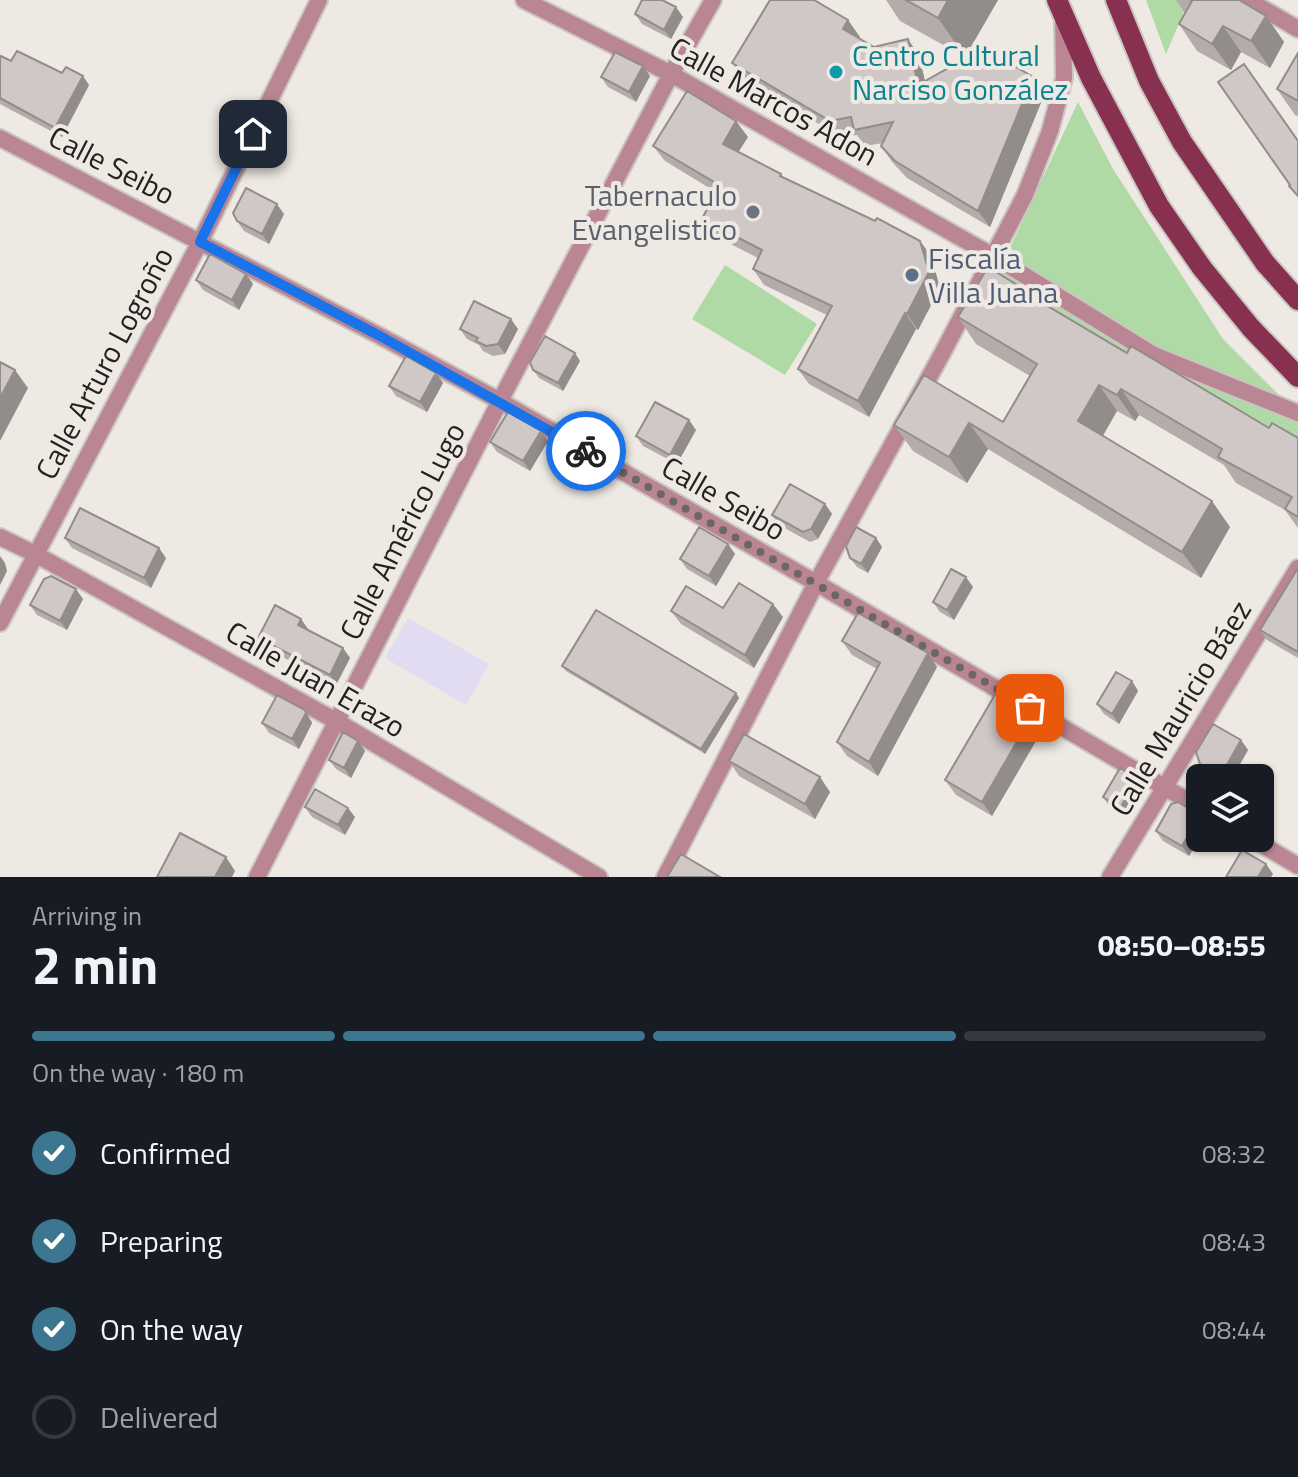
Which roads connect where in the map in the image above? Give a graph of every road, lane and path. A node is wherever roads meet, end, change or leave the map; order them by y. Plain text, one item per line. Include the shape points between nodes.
1 (319, 0) edge
2 (524, 0) edge
3 (713, 0) edge
4 (1116, 0) edge
5 (1248, 0) edge
6 (1060, 7) edge
7 (1275, 7) edge
8 (1298, 29) edge
9 (671, 74) junction
10 (0, 138) edge
11 (200, 242) junction
12 (993, 256) junction
13 (1298, 300) edge
14 (1298, 377) edge
15 (500, 401) junction
16 (1298, 413) edge
17 (0, 537) edge
18 (35, 554) junction
19 (1298, 568) edge
20 (816, 583) junction
21 (0, 623) edge
22 (336, 721) junction
23 (1164, 786) junction
24 (1186, 799) edge
25 (1274, 852) edge
26 (1298, 866) edge
27 (257, 877) edge
28 (599, 877) edge
29 (665, 877) edge
30 (1110, 877) edge

1 - 11 street, Calle Arturo Logroño
2 - 9 street, Calle Marcos Adon
3 - 9 street, Calle Américo Lugo
4 - 13 main road via 1149,81 1182,142 1265,263
5 - 7 street
6 - 12 street via 1064,78 1050,131
6 - 14 main road via 1159,206 1202,268
7 - 8 street
9 - 12 street, Calle Marcos Adon
9 - 15 street, Calle Américo Lugo
10 - 11 street, Calle Seibo
11 - 15 street, Calle Seibo
11 - 18 street, Calle Arturo Logroño
12 - 16 street, Calle Marcos Adon via 1154,355
12 - 20 street
15 - 20 street, Calle Seibo
15 - 22 street, Calle Américo Lugo
17 - 18 street, Calle Juan Erazo
18 - 21 street, Calle Arturo Logroño
18 - 22 street, Calle Juan Erazo
19 - 23 street, Calle Mauricio Báez
20 - 23 street, Calle Seibo
20 - 29 street
22 - 27 street, Calle Américo Lugo
22 - 28 street, Calle Juan Erazo
23 - 24 street, Calle Seibo
23 - 30 street, Calle Mauricio Báez
25 - 26 street

